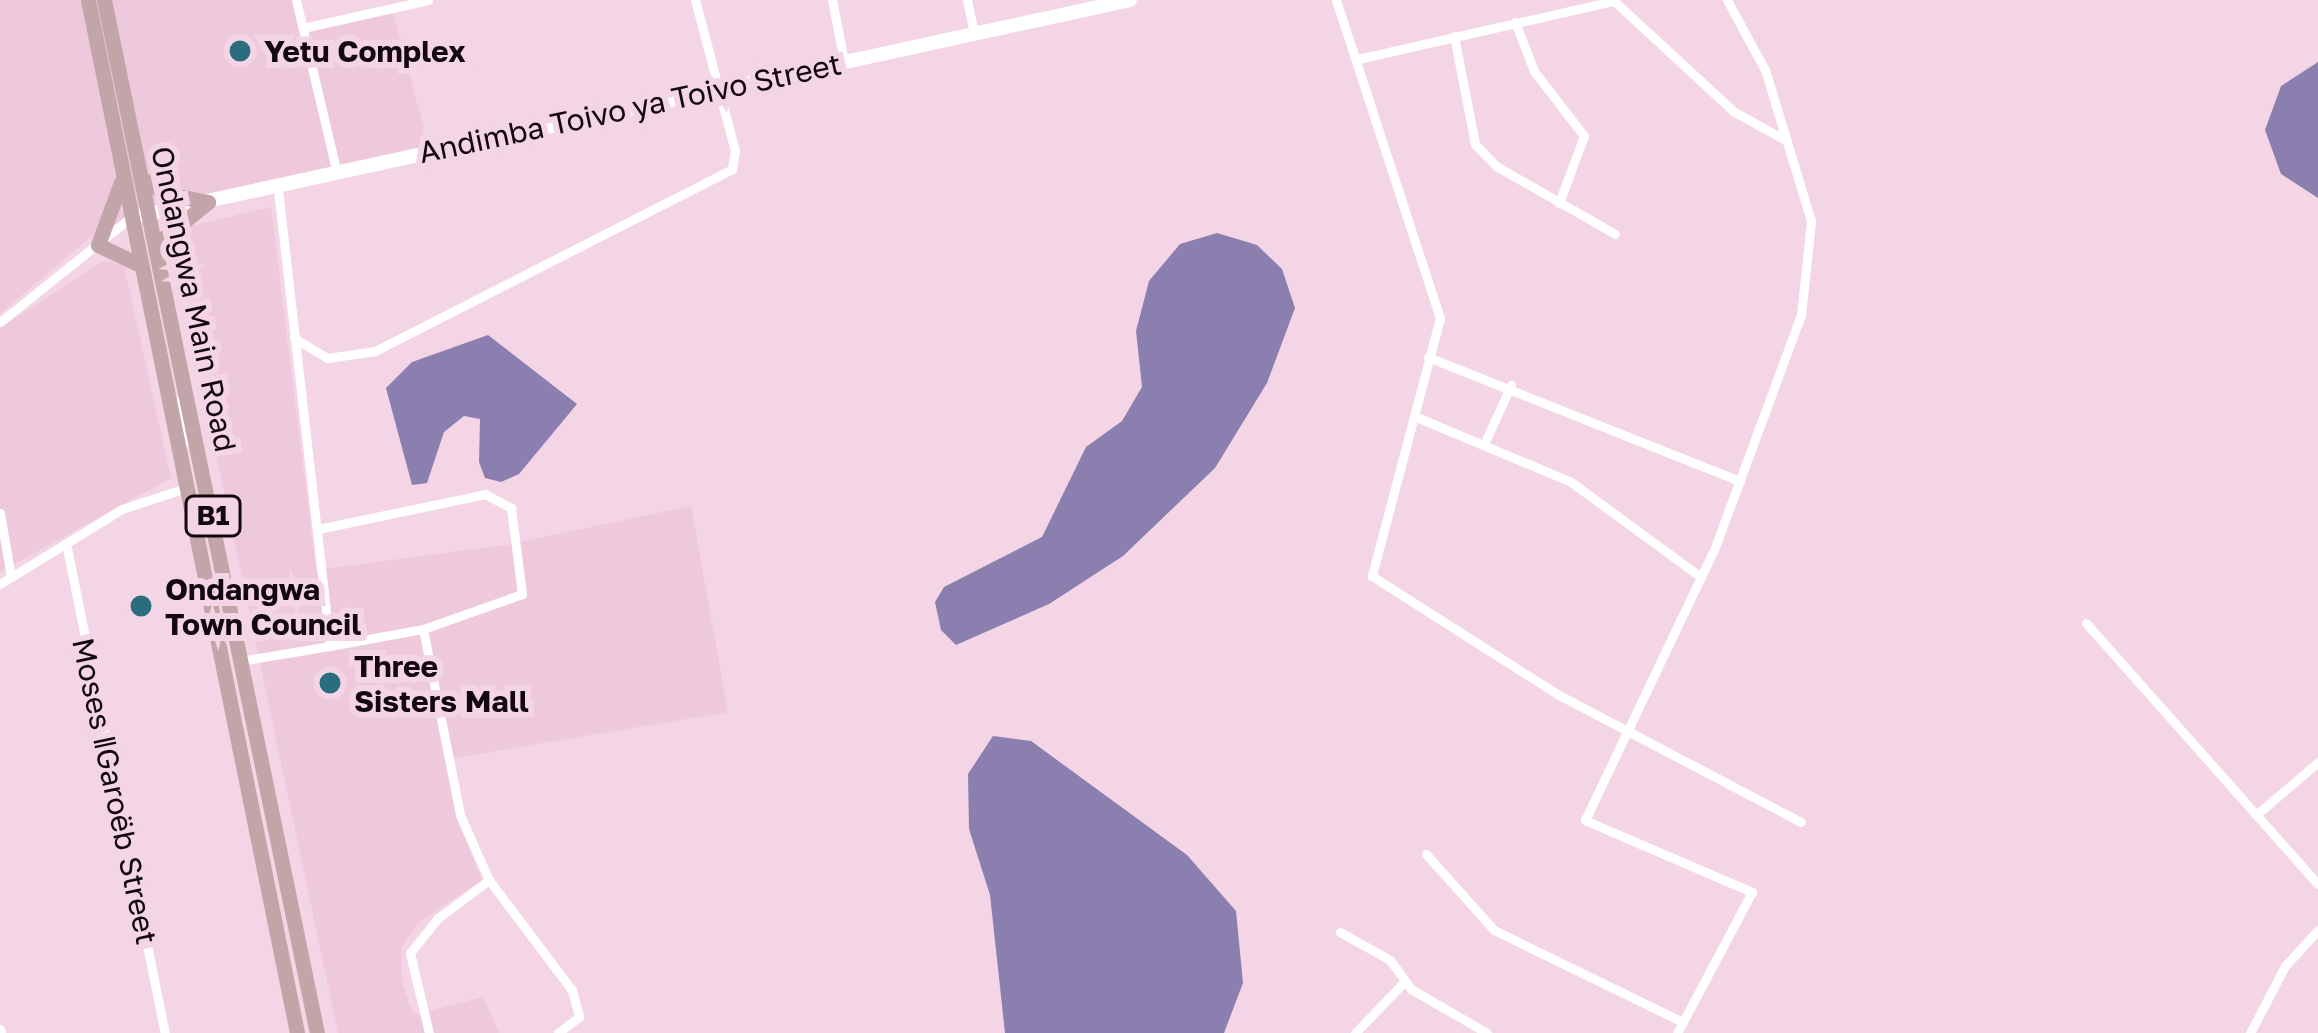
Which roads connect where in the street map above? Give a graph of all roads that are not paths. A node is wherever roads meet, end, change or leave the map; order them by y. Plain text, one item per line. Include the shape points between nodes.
1 (88, 0) edge
2 (104, 0) edge
3 (296, 0) edge
4 (428, 0) edge
5 (695, 0) edge
6 (832, 0) edge
7 (967, 0) edge
8 (1130, 0) edge
9 (1336, 0) edge
10 (1727, 0) edge
11 (1515, 22) junction
12 (303, 28) junction
13 (974, 33) junction
14 (1454, 36) junction
15 (1358, 59) junction
16 (844, 61) junction
17 (713, 88) junction
18 (1787, 141) junction
19 (337, 173) junction
20 (131, 178) junction
21 (278, 187) junction
22 (208, 202) junction
23 (1559, 203) junction
24 (148, 214) junction
25 (130, 218) junction
26 (1615, 234) dead end
27 (98, 245) junction
28 (155, 245) junction
29 (140, 267) junction
30 (0, 322) edge
31 (173, 329) junction
32 (294, 338) junction
33 (1429, 357) junction
34 (1511, 385) junction
35 (1419, 418) junction
36 (1485, 442) junction
37 (1740, 481) junction
38 (188, 487) junction
39 (0, 513) edge
40 (318, 529) junction
41 (67, 548) junction
42 (1701, 577) junction
43 (11, 578) junction
44 (0, 584) edge
45 (2086, 623) dead end
46 (423, 628) junction
47 (329, 646) junction
48 (244, 660) junction
49 (226, 662) junction
50 (1623, 732) junction
51 (2318, 762) edge
52 (2256, 815) junction
53 (1801, 822) dead end
54 (1426, 854) dead end
55 (489, 880) junction
56 (2318, 884) edge
57 (2318, 930) edge
58 (1340, 932) dead end
59 (1405, 981) junction
60 (1680, 1028) edge
61 (165, 1033) edge
62 (297, 1033) edge
63 (317, 1033) edge
64 (429, 1033) edge
65 (558, 1033) edge
66 (1355, 1033) edge
67 (1487, 1033) edge
68 (2250, 1033) edge

1 - 20 main road, Ondangwa Main Road / B1
2 - 20 main road, Ondangwa Main Road / B1
3 - 12 street
4 - 12 street
5 - 17 street
6 - 16 street
7 - 13 street
8 - 13 street, Andimba Toivo ya Toivo Street
9 - 15 street
10 - 18 street via 1761,59
11 - 14 street
11 - 18 street via 1622,3 1733,111
11 - 23 street via 1534,71 1584,136
12 - 19 street
13 - 16 street, Andimba Toivo ya Toivo Street
14 - 15 street
14 - 23 street via 1475,144
15 - 33 street via 1438,307
16 - 17 street, Andimba Toivo ya Toivo Street
17 - 19 street, Andimba Toivo ya Toivo Street
17 - 32 street via 734,161 683,200 526,268 375,351 327,358
18 - 37 street via 1811,220 1809,257 1798,326
19 - 21 street, Andimba Toivo ya Toivo Street
20 - 22 main road
20 - 24 main road, Ondangwa Main Road / B1
20 - 25 main road, Ondangwa Main Road / B1
20 - 27 main road
21 - 22 street, Andimba Toivo ya Toivo Street
21 - 32 street
22 - 24 street, Andimba Toivo ya Toivo Street
22 - 28 main road
23 - 26 street
24 - 25 street, Andimba Toivo ya Toivo Street
24 - 28 main road, Ondangwa Main Road / B1
25 - 27 street
25 - 29 main road, Ondangwa Main Road / B1
27 - 29 main road
27 - 30 street
28 - 31 main road, Ondangwa Main Road / B1
29 - 38 main road, Ondangwa Main Road / B1
31 - 38 street
31 - 48 main road, Ondangwa Main Road / B1
32 - 40 street
33 - 34 street
33 - 35 street
34 - 36 street
34 - 37 street
35 - 36 street
35 - 50 street via 1372,576
36 - 42 street via 1570,482
37 - 42 street
38 - 41 street via 122,509
38 - 49 main road, Ondangwa Main Road / B1
39 - 43 street
40 - 46 street via 485,494 506,500 516,521 523,594
40 - 47 street
41 - 43 street
41 - 61 street, Moses ǁGaroëb Street
42 - 50 street
43 - 44 street
45 - 52 street
46 - 47 street
46 - 55 street via 460,815
47 - 48 street
48 - 49 street
48 - 63 main road, Ondangwa Main Road / B1
49 - 62 main road, Ondangwa Main Road / B1
50 - 53 street
50 - 60 street via 1593,792 1588,825 1752,892
51 - 52 street
52 - 56 street
54 - 60 street via 1494,930
55 - 64 street via 438,918 410,953
55 - 65 street via 572,990 579,1017
57 - 68 street via 2285,966
58 - 59 street via 1369,943
59 - 66 street
59 - 67 street

